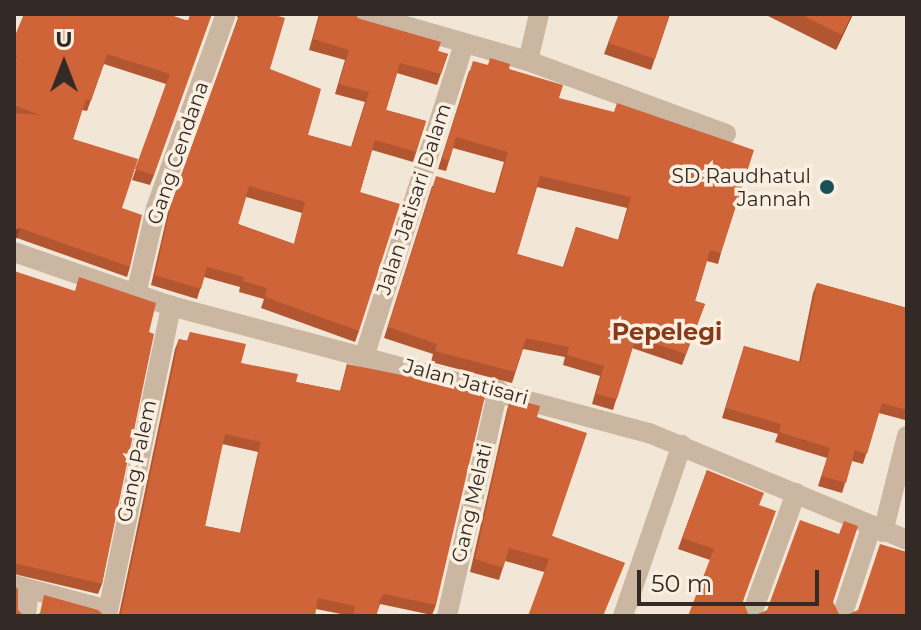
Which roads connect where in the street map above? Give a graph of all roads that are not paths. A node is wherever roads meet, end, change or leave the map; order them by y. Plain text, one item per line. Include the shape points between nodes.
1 (226, 14) edge
2 (364, 14) edge
3 (539, 14) edge
4 (387, 17) edge
5 (464, 44) junction
6 (528, 61) junction
7 (726, 134) dead end
8 (14, 252) edge
9 (136, 294) junction
10 (171, 306) junction
11 (365, 354) junction
12 (498, 390) junction
13 (907, 436) edge
14 (682, 445) junction
15 (796, 493) junction
16 (877, 530) junction
17 (907, 540) edge
18 (22, 587) edge
19 (107, 613) edge
20 (26, 616) edge
21 (447, 616) edge
22 (623, 616) edge
23 (751, 616) edge
24 (842, 616) edge

1 - 9 street, Gang Cendana via 156,208
2 - 4 street
3 - 6 street
4 - 5 street
5 - 6 street
5 - 11 street, Jalan Jatisari Dalam
6 - 7 street
8 - 9 street, Jalan Jatisari
9 - 10 street, Jalan Jatisari
10 - 11 street, Jalan Jatisari
10 - 19 street, Gang Palem
11 - 12 street, Jalan Jatisari
12 - 14 street, Jalan Jatisari
12 - 21 street, Gang Melati
13 - 16 street
14 - 15 street, Jalan Jatisari
14 - 22 street
15 - 16 street, Jalan Jatisari
15 - 23 street
16 - 17 street, Jalan Jatisari
16 - 24 street
18 - 19 street
18 - 20 street

